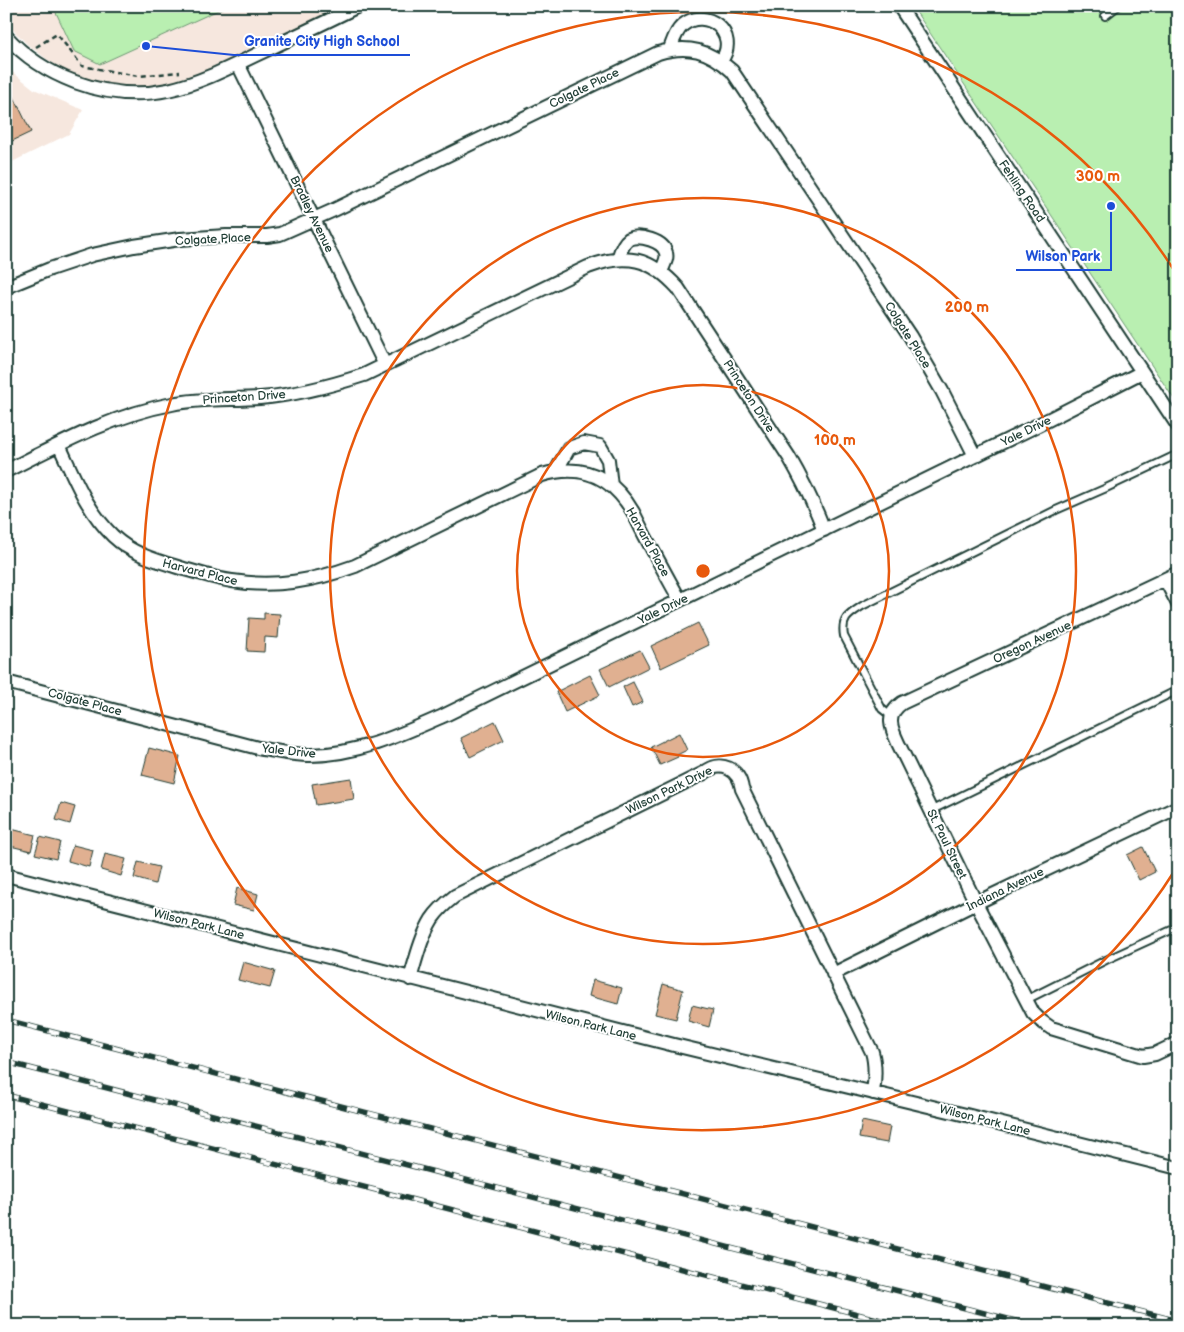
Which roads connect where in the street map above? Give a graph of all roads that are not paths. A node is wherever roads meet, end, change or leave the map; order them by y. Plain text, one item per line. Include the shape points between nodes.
1 (358, 6) edge
2 (899, 6) edge
3 (1118, 6) edge
4 (1105, 16) dead end
5 (8, 40) edge
6 (670, 49) junction
7 (721, 61) junction
8 (238, 64) junction
9 (314, 219) junction
10 (618, 259) junction
11 (661, 272) junction
12 (6, 288) edge
13 (385, 365) junction
14 (1142, 372) junction
15 (1178, 426) edge
16 (59, 445) junction
17 (1178, 454) edge
18 (975, 456) junction
19 (6, 471) edge
20 (556, 471) junction
21 (611, 486) junction
22 (824, 530) junction
23 (1178, 572) edge
24 (1165, 579) junction
25 (680, 600) junction
26 (1178, 604) edge
27 (6, 682) edge
28 (1178, 690) edge
29 (891, 716) junction
30 (164, 723) joint
31 (1178, 807) edge
32 (930, 811) junction
33 (6, 875) edge
34 (976, 903) junction
35 (1178, 927) edge
36 (833, 974) junction
37 (410, 979) junction
38 (1026, 1000) junction
39 (1178, 1043) edge
40 (873, 1093) junction
41 (1178, 1168) edge

1 - 8 street
2 - 14 street, Fehling Road
3 - 4 lane
5 - 8 street via 45,69 61,77 104,91 128,94 147,94 194,84
6 - 7 street, Colgate Place via 696,50
6 - 7 street via 682,26 697,19 711,21 718,24 725,35 726,49
6 - 9 street, Colgate Place
7 - 18 street, Colgate Place via 732,71 910,336
8 - 9 street, Bradley Avenue
9 - 12 street, Colgate Place via 280,234 180,239 92,255
9 - 13 street, Bradley Avenue
10 - 11 street, Princeton Drive via 634,260
10 - 11 street via 622,247 640,236 658,243 666,251
10 - 13 street, Princeton Drive via 588,267
11 - 22 street, Princeton Drive via 678,288 789,457
13 - 16 street, Princeton Drive via 330,386 295,393 259,398 205,399 147,409 98,426
14 - 15 street, Fehling Road
14 - 18 street, Yale Drive
16 - 19 street, Princeton Drive
16 - 20 street, Harvard Place via 88,506 100,523 130,549 150,560 230,581 258,584 307,580 355,566 542,474
17 - 29 lane via 1056,510 849,614 842,625 844,636 882,709
18 - 22 street, Yale Drive
20 - 21 street, Harvard Place via 584,472
20 - 21 street via 569,448 584,443 600,446 608,460
21 - 25 street, Harvard Place via 632,511
22 - 25 street, Yale Drive
23 - 24 street, Oregon Avenue
24 - 26 street
24 - 29 street, Oregon Avenue via 902,703
25 - 30 street, Yale Drive via 443,716 363,748 310,755 281,753
27 - 30 street, Colgate Place
28 - 32 lane
29 - 32 street, St. Paul Street via 892,730
31 - 34 street, Indiana Avenue
32 - 34 street, St. Paul Street
33 - 37 street, Wilson Park Lane
34 - 36 street, Indiana Avenue
34 - 38 street, St. Paul Street
35 - 38 lane
36 - 37 street, Wilson Park Drive via 737,774 716,766 455,896 433,918
36 - 40 street, Wilson Park Drive via 872,1052
37 - 40 street, Wilson Park Lane
38 - 39 street, St. Paul Street via 1033,1013 1051,1028 1143,1056
40 - 41 street, Wilson Park Lane

